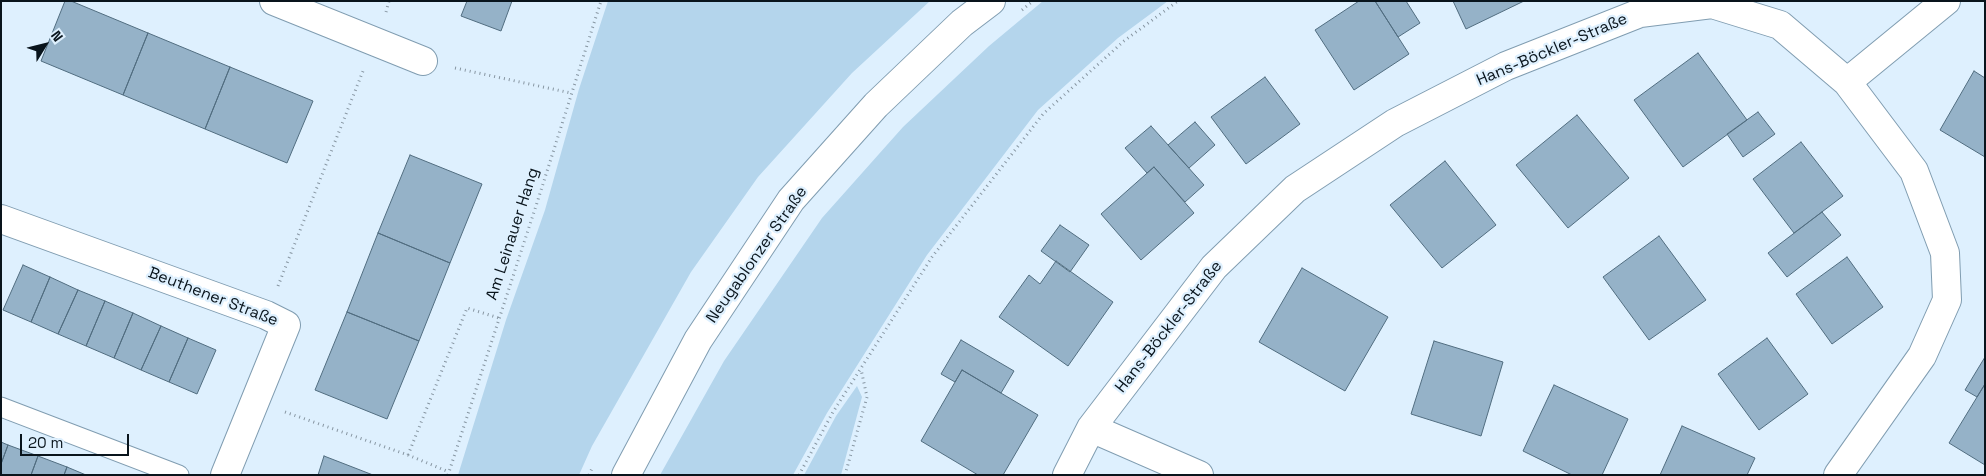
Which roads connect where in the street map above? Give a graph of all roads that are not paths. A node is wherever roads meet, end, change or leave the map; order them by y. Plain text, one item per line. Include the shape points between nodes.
1 (274, 1) edge
2 (991, 1) edge
3 (1946, 1) edge
4 (423, 61) road end
5 (1848, 82) junction
6 (8, 222) edge
7 (1, 407) edge
8 (1091, 428) junction
9 (179, 475) edge
10 (225, 475) edge
11 (626, 475) edge
12 (1067, 475) edge
13 (1199, 475) edge
14 (1838, 475) edge

1 - 4 street
2 - 11 street, Neugablonzer Straße via 876,105 791,200 698,340
3 - 5 street
5 - 8 street, Hans-Böckler-Straße via 1780,25 1712,4 1640,13 1506,66 1395,124 1295,189 1214,267
5 - 14 street, Hans-Böckler-Straße via 1914,170 1945,253 1947,300 1922,356
6 - 10 street, Beuthener Straße via 266,314 286,325
7 - 9 lane
8 - 12 street, Hans-Böckler-Straße
8 - 13 street

